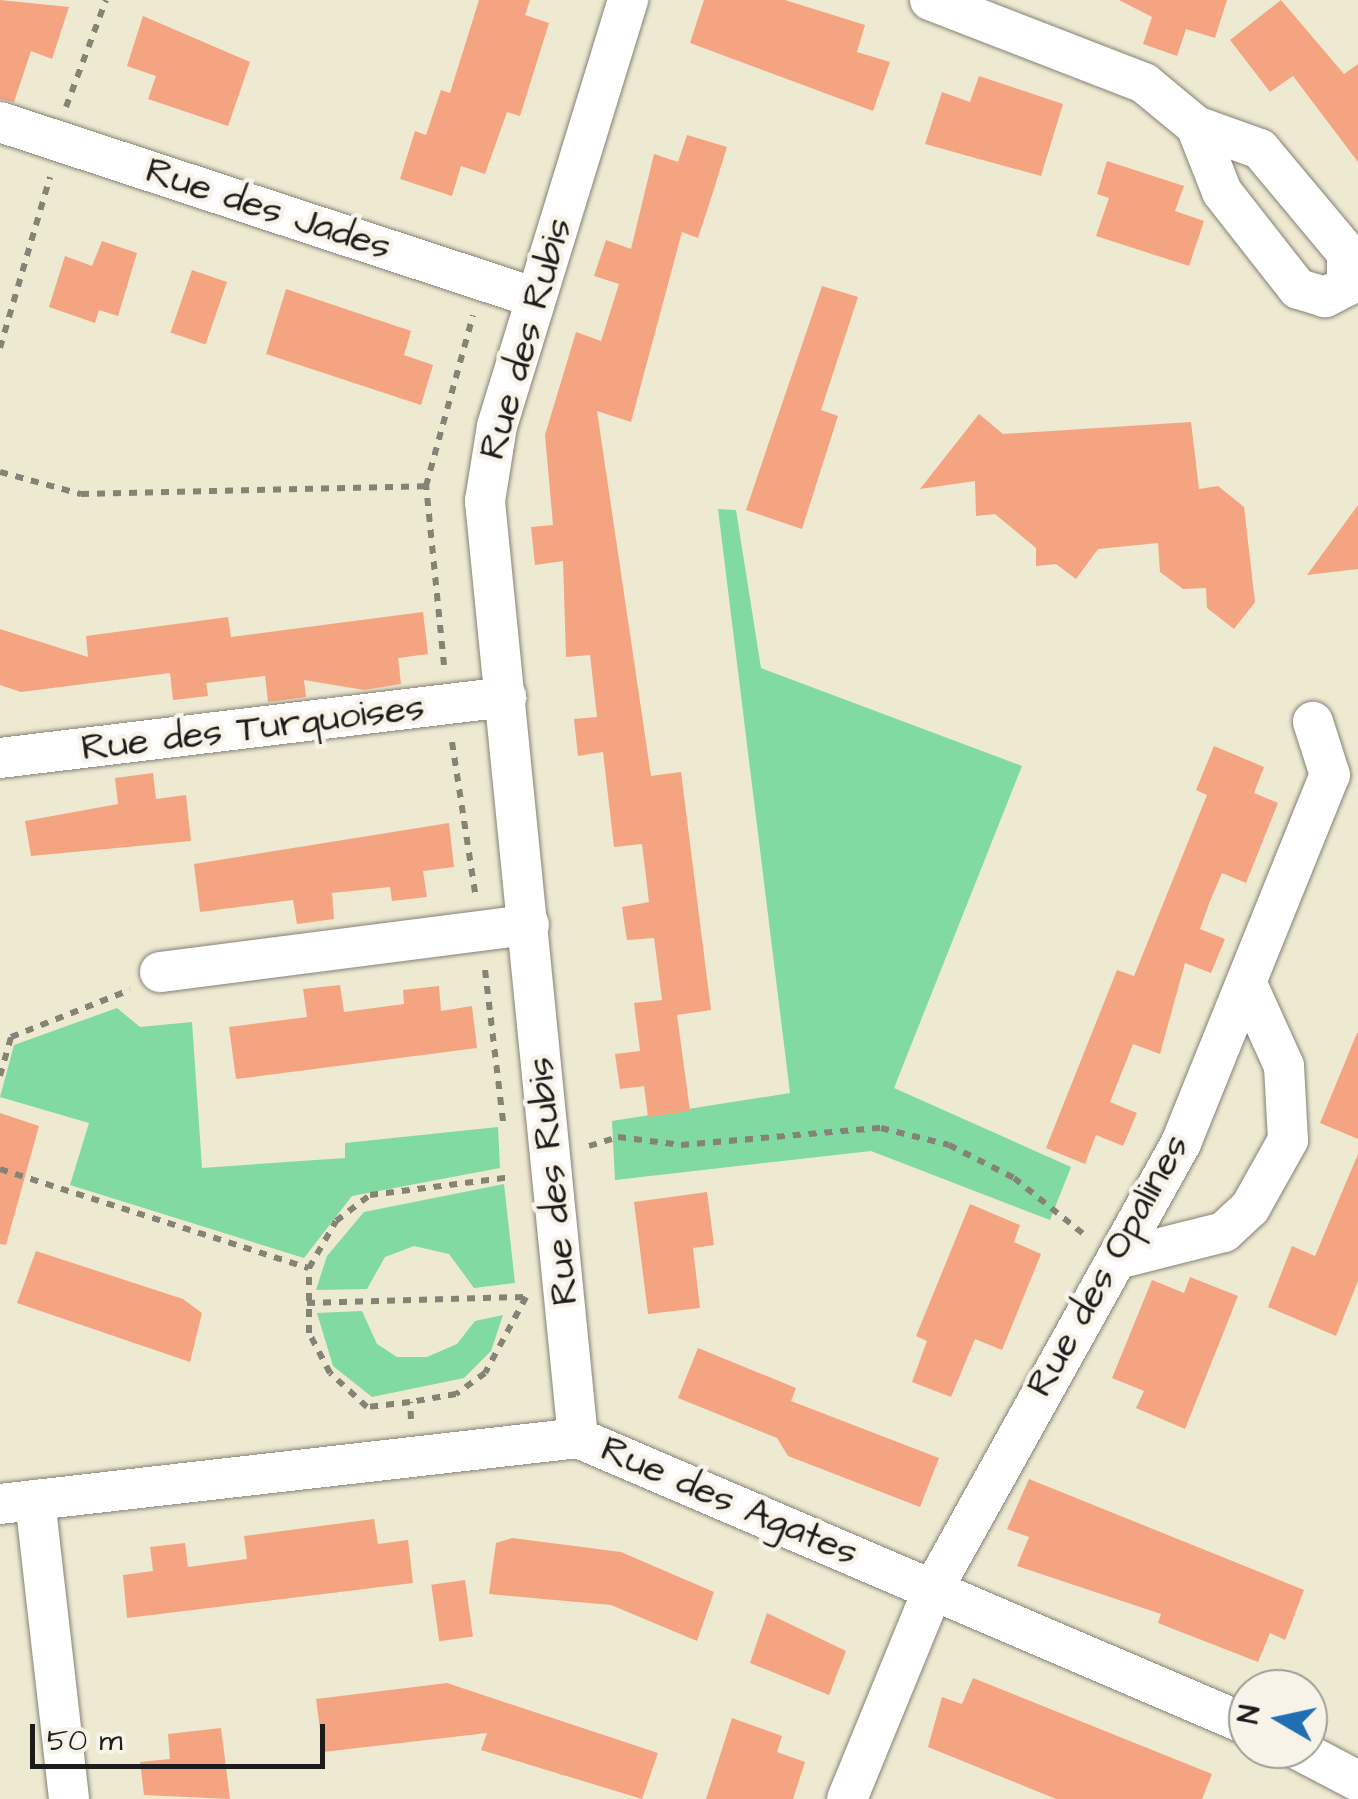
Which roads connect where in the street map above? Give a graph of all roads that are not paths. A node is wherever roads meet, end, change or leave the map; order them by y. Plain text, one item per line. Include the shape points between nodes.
1 (628, 0) edge
2 (930, 0) edge
3 (0, 122) edge
4 (1196, 126) junction
5 (1352, 252) edge
6 (536, 298) junction
7 (506, 697) junction
8 (1313, 722) dead end
9 (0, 758) edge
10 (529, 925) junction
11 (160, 972) road end
12 (1247, 984) junction
13 (1117, 1258) junction
14 (578, 1438) junction
15 (18, 1502) edge
16 (933, 1588) junction
17 (1228, 1716) edge
18 (1328, 1766) edge
19 (1358, 1782) edge
20 (69, 1799) edge
21 (846, 1799) edge

1 - 6 street, Rue des Rubis
2 - 4 street via 1144,83
3 - 6 street, Rue des Jades
4 - 5 street via 1260,148
4 - 5 street via 1222,192 1298,289 1325,297 1346,286
6 - 7 street, Rue des Rubis via 497,426 485,501
7 - 9 street, Rue des Turquoises
7 - 10 street, Rue des Rubis
8 - 12 street, Rue des Opalines via 1330,774
10 - 11 street
10 - 14 street, Rue des Rubis
12 - 13 street, Rue des Opalines via 1181,1143
12 - 13 street via 1284,1066 1288,1140 1250,1208 1224,1232
13 - 16 street, Rue des Opalines
14 - 15 street, Rue des Agates
14 - 16 street, Rue des Agates
15 - 20 street
16 - 17 street, Rue des Agates
16 - 21 street, Rue des Opalines
18 - 19 street

